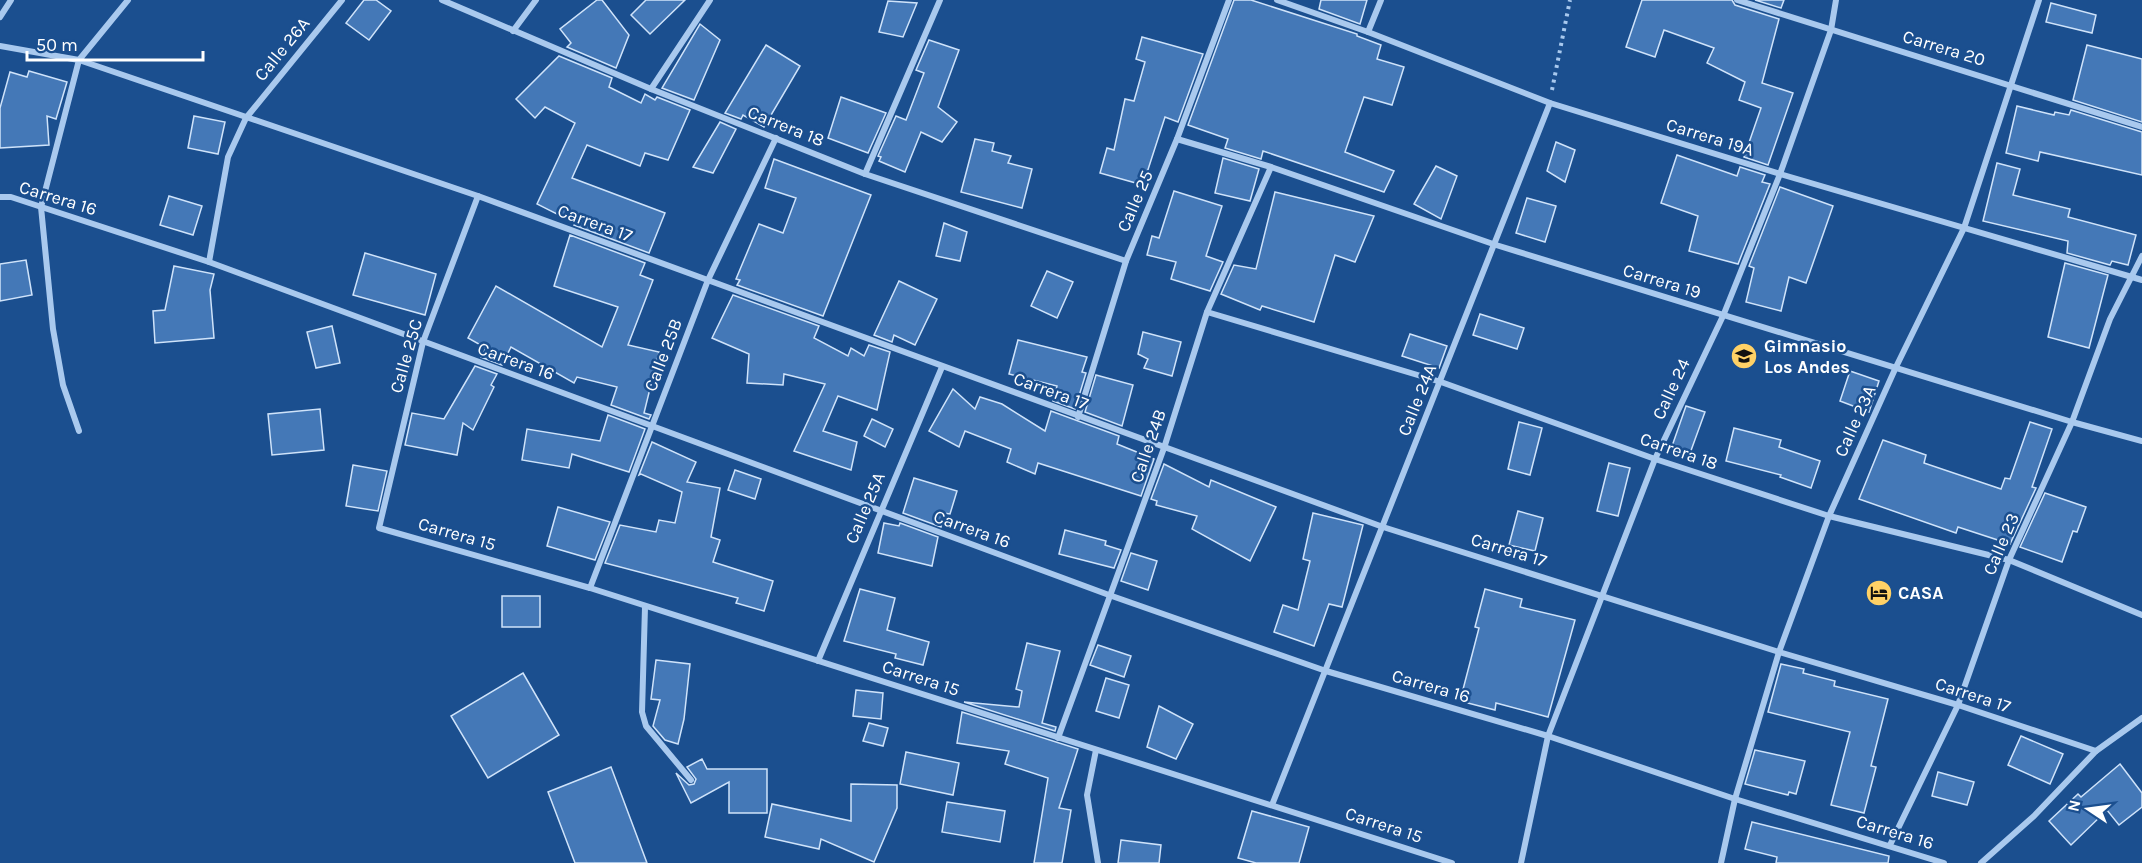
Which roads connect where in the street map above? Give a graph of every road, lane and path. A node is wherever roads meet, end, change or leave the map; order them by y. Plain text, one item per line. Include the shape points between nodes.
1 (10, 0) edge
2 (128, 0) edge
3 (342, 0) edge
4 (442, 0) edge
5 (536, 0) edge
6 (710, 0) edge
7 (940, 0) edge
8 (1229, 0) edge
9 (1277, 0) edge
10 (1381, 0) edge
11 (1570, 0) edge
12 (1737, 0) edge
13 (1836, 0) edge
14 (2039, 0) edge
15 (0, 17) edge
16 (1831, 30) junction
17 (513, 31) junction
18 (1368, 32) junction
19 (0, 46) edge
20 (79, 60) junction
21 (2012, 84) junction
22 (651, 89) junction
23 (1550, 103) junction
24 (246, 118) junction
25 (2142, 126) edge
26 (776, 138) junction
27 (1177, 139) junction
28 (1271, 167) junction
29 (865, 174) junction
30 (1780, 174) junction
31 (478, 196) junction
32 (0, 197) edge
33 (42, 207) junction
34 (1964, 228) junction
35 (1496, 245) junction
36 (2142, 256) edge
37 (1126, 261) junction
38 (208, 262) junction
39 (2133, 278) junction
40 (708, 280) junction
41 (2142, 280) edge
42 (1207, 312) junction
43 (1723, 316) junction
44 (423, 342) junction
45 (942, 367) junction
46 (1896, 367) junction
47 (1441, 382) junction
48 (1078, 417) junction
49 (2072, 422) junction
50 (652, 427) junction
51 (79, 431) dead end
52 (2142, 441) edge
53 (1164, 448) junction
54 (1655, 459) junction
55 (879, 510) junction
56 (1829, 516) junction
57 (1383, 527) junction
58 (379, 528) joint
59 (2009, 560) junction
60 (590, 588) junction
61 (1109, 595) junction
62 (1603, 595) junction
63 (645, 607) junction
64 (2142, 615) edge
65 (1779, 652) junction
66 (818, 661) junction
67 (1326, 671) junction
68 (1958, 705) junction
69 (2142, 718) edge
70 (1548, 736) junction
71 (1058, 738) junction
72 (1096, 750) junction
73 (2096, 751) junction
74 (691, 780) dead end
75 (1735, 799) junction
76 (1272, 805) junction
77 (1890, 845) junction
78 (1098, 863) edge
79 (1452, 863) edge
80 (1521, 863) edge
81 (1721, 863) edge
82 (1944, 863) edge
83 (1981, 863) edge

1 - 15 street
2 - 20 street
3 - 24 street, Calle 26A
4 - 17 street, Carrera 18
5 - 17 street
6 - 22 street
7 - 29 street
8 - 27 street, Calle 25
9 - 18 street, Carrera 19A
10 - 18 street
11 - 23 path
12 - 16 street, Carrera 20
13 - 16 street, Calle 24
14 - 21 street, Calle 23A
16 - 21 street, Carrera 20
16 - 30 street, Calle 24
17 - 22 street, Carrera 18
18 - 23 street, Carrera 19A
19 - 20 street, Carrera 17
20 - 24 street, Carrera 17
20 - 33 street
21 - 25 street, Carrera 20
21 - 34 street, Calle 23A
22 - 26 street, Carrera 18
23 - 30 street, Carrera 19A
23 - 35 street, Calle 24A
24 - 31 street, Carrera 17
24 - 38 street, Calle 26A via 228,157
26 - 29 street, Carrera 18
26 - 40 street, Calle 25B
27 - 28 street, Carrera 19
27 - 37 street, Calle 25
28 - 35 street, Carrera 19
28 - 42 street, Calle 24B
29 - 37 street, Carrera 18
30 - 34 street, Carrera 19A
30 - 43 street, Calle 24
31 - 40 street, Carrera 17
31 - 44 street, Calle 25C
32 - 33 street, Carrera 16
33 - 38 street, Carrera 16
33 - 51 street via 53,329 63,385
34 - 39 street, Carrera 19A
34 - 46 street, Calle 23A
35 - 43 street, Carrera 19
35 - 47 street, Calle 24A
36 - 39 street, Calle 23
37 - 48 street, Calle 25
38 - 44 street, Carrera 16
39 - 41 street, Carrera 19A
39 - 49 street, Calle 23 via 2110,319
40 - 45 street, Carrera 17
40 - 50 street, Calle 25B
42 - 47 street, Carrera 18
42 - 53 street, Calle 24B
43 - 46 street, Carrera 19
43 - 54 street, Calle 24
44 - 50 street, Carrera 16
44 - 58 street, Calle 25C
45 - 48 street, Carrera 17
45 - 55 street, Calle 25A
46 - 49 street, Carrera 19
46 - 56 street, Calle 23A
47 - 54 street, Carrera 18
47 - 57 street, Calle 24A
48 - 53 street, Carrera 17
49 - 52 street, Carrera 19
49 - 59 street, Calle 23
50 - 55 street, Carrera 16
50 - 60 street, Calle 25B
53 - 57 street, Carrera 17
53 - 61 street, Calle 24B
54 - 56 street, Carrera 18
54 - 62 street, Calle 24
55 - 61 street, Carrera 16
55 - 66 street, Calle 25A
56 - 59 street, Carrera 18
56 - 65 street, Calle 23A
57 - 62 street, Carrera 17
57 - 67 street, Calle 24A
58 - 60 street, Carrera 15
59 - 64 street, Carrera 18
59 - 68 street, Calle 23
60 - 63 street, Carrera 15
61 - 67 street, Carrera 16
61 - 71 street, Calle 24B
62 - 65 street, Carrera 17
62 - 70 street, Calle 24
63 - 66 street, Carrera 15
63 - 74 street via 642,712 646,726
65 - 68 street, Carrera 17
65 - 75 street, Calle 23A
66 - 71 street, Carrera 15
67 - 70 street, Carrera 16
67 - 76 street, Calle 24A
68 - 73 street, Carrera 17
68 - 77 street, Calle 23
69 - 73 street
70 - 75 street, Carrera 16
70 - 80 street, Calle 24
71 - 72 street, Carrera 15
72 - 76 street, Carrera 15
72 - 78 street via 1087,795
73 - 83 street via 2034,816
75 - 77 street, Carrera 16
75 - 81 street, Calle 23A
76 - 79 street, Carrera 15
77 - 82 street, Carrera 16

